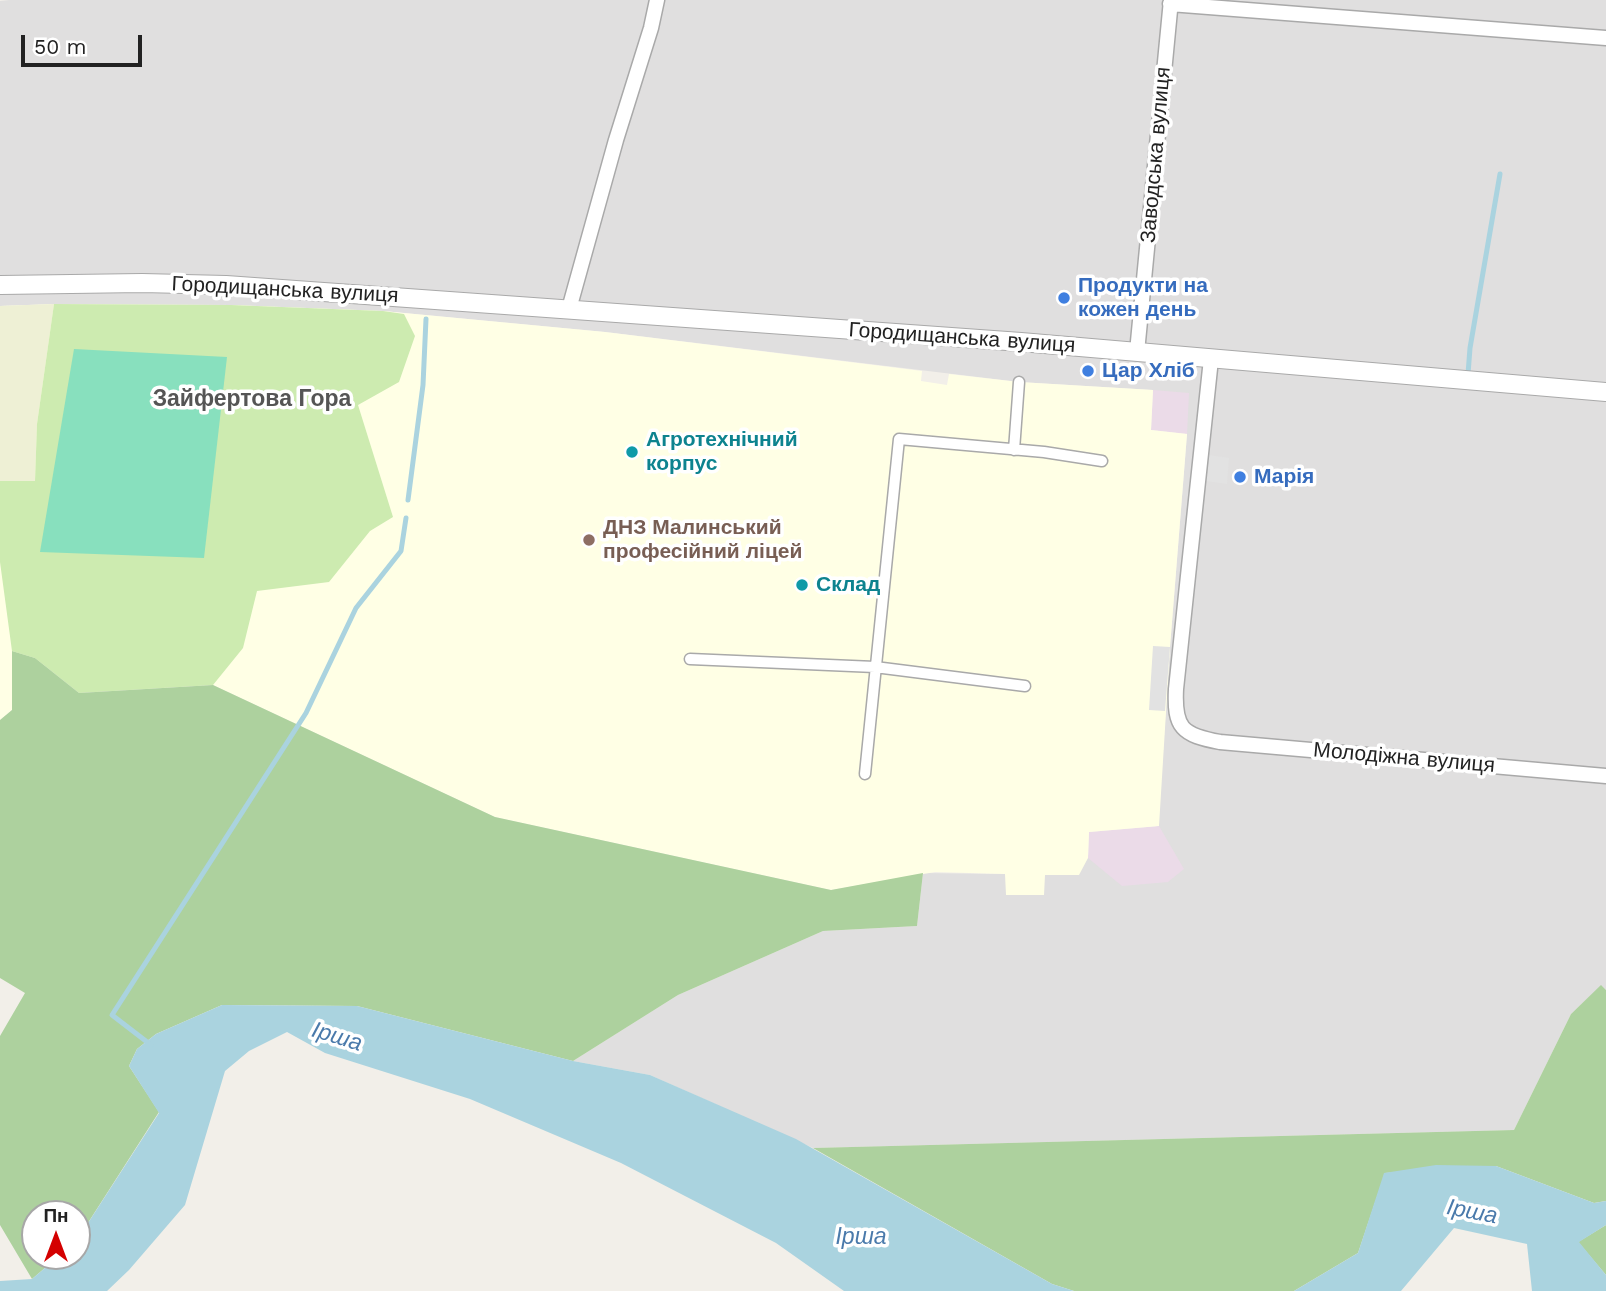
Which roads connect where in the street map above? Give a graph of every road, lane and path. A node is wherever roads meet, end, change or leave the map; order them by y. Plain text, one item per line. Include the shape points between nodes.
1 (657, 0) edge
2 (1170, 2) edge
3 (1606, 38) edge
4 (0, 285) edge
5 (569, 309) junction
6 (1137, 352) junction
7 (1211, 359) junction
8 (1018, 382) dead end
9 (1606, 392) edge
10 (1014, 450) junction
11 (1102, 461) dead end
12 (690, 659) dead end
13 (875, 667) junction
14 (1025, 686) dead end
15 (865, 774) dead end
16 (1606, 776) edge

1 - 5 street
2 - 3 street
2 - 6 street, Заводська вулиця
4 - 5 street, Городищанська вулиця via 193,283
5 - 6 street, Городищанська вулиця
6 - 7 street, Городищанська вулиця
7 - 9 street, Городищанська вулиця
7 - 16 street, Молодіжна вулиця via 1175,705 1185,731 1202,739
8 - 10 street
10 - 11 street
10 - 13 street via 899,439
12 - 13 street
13 - 14 street
13 - 15 street

